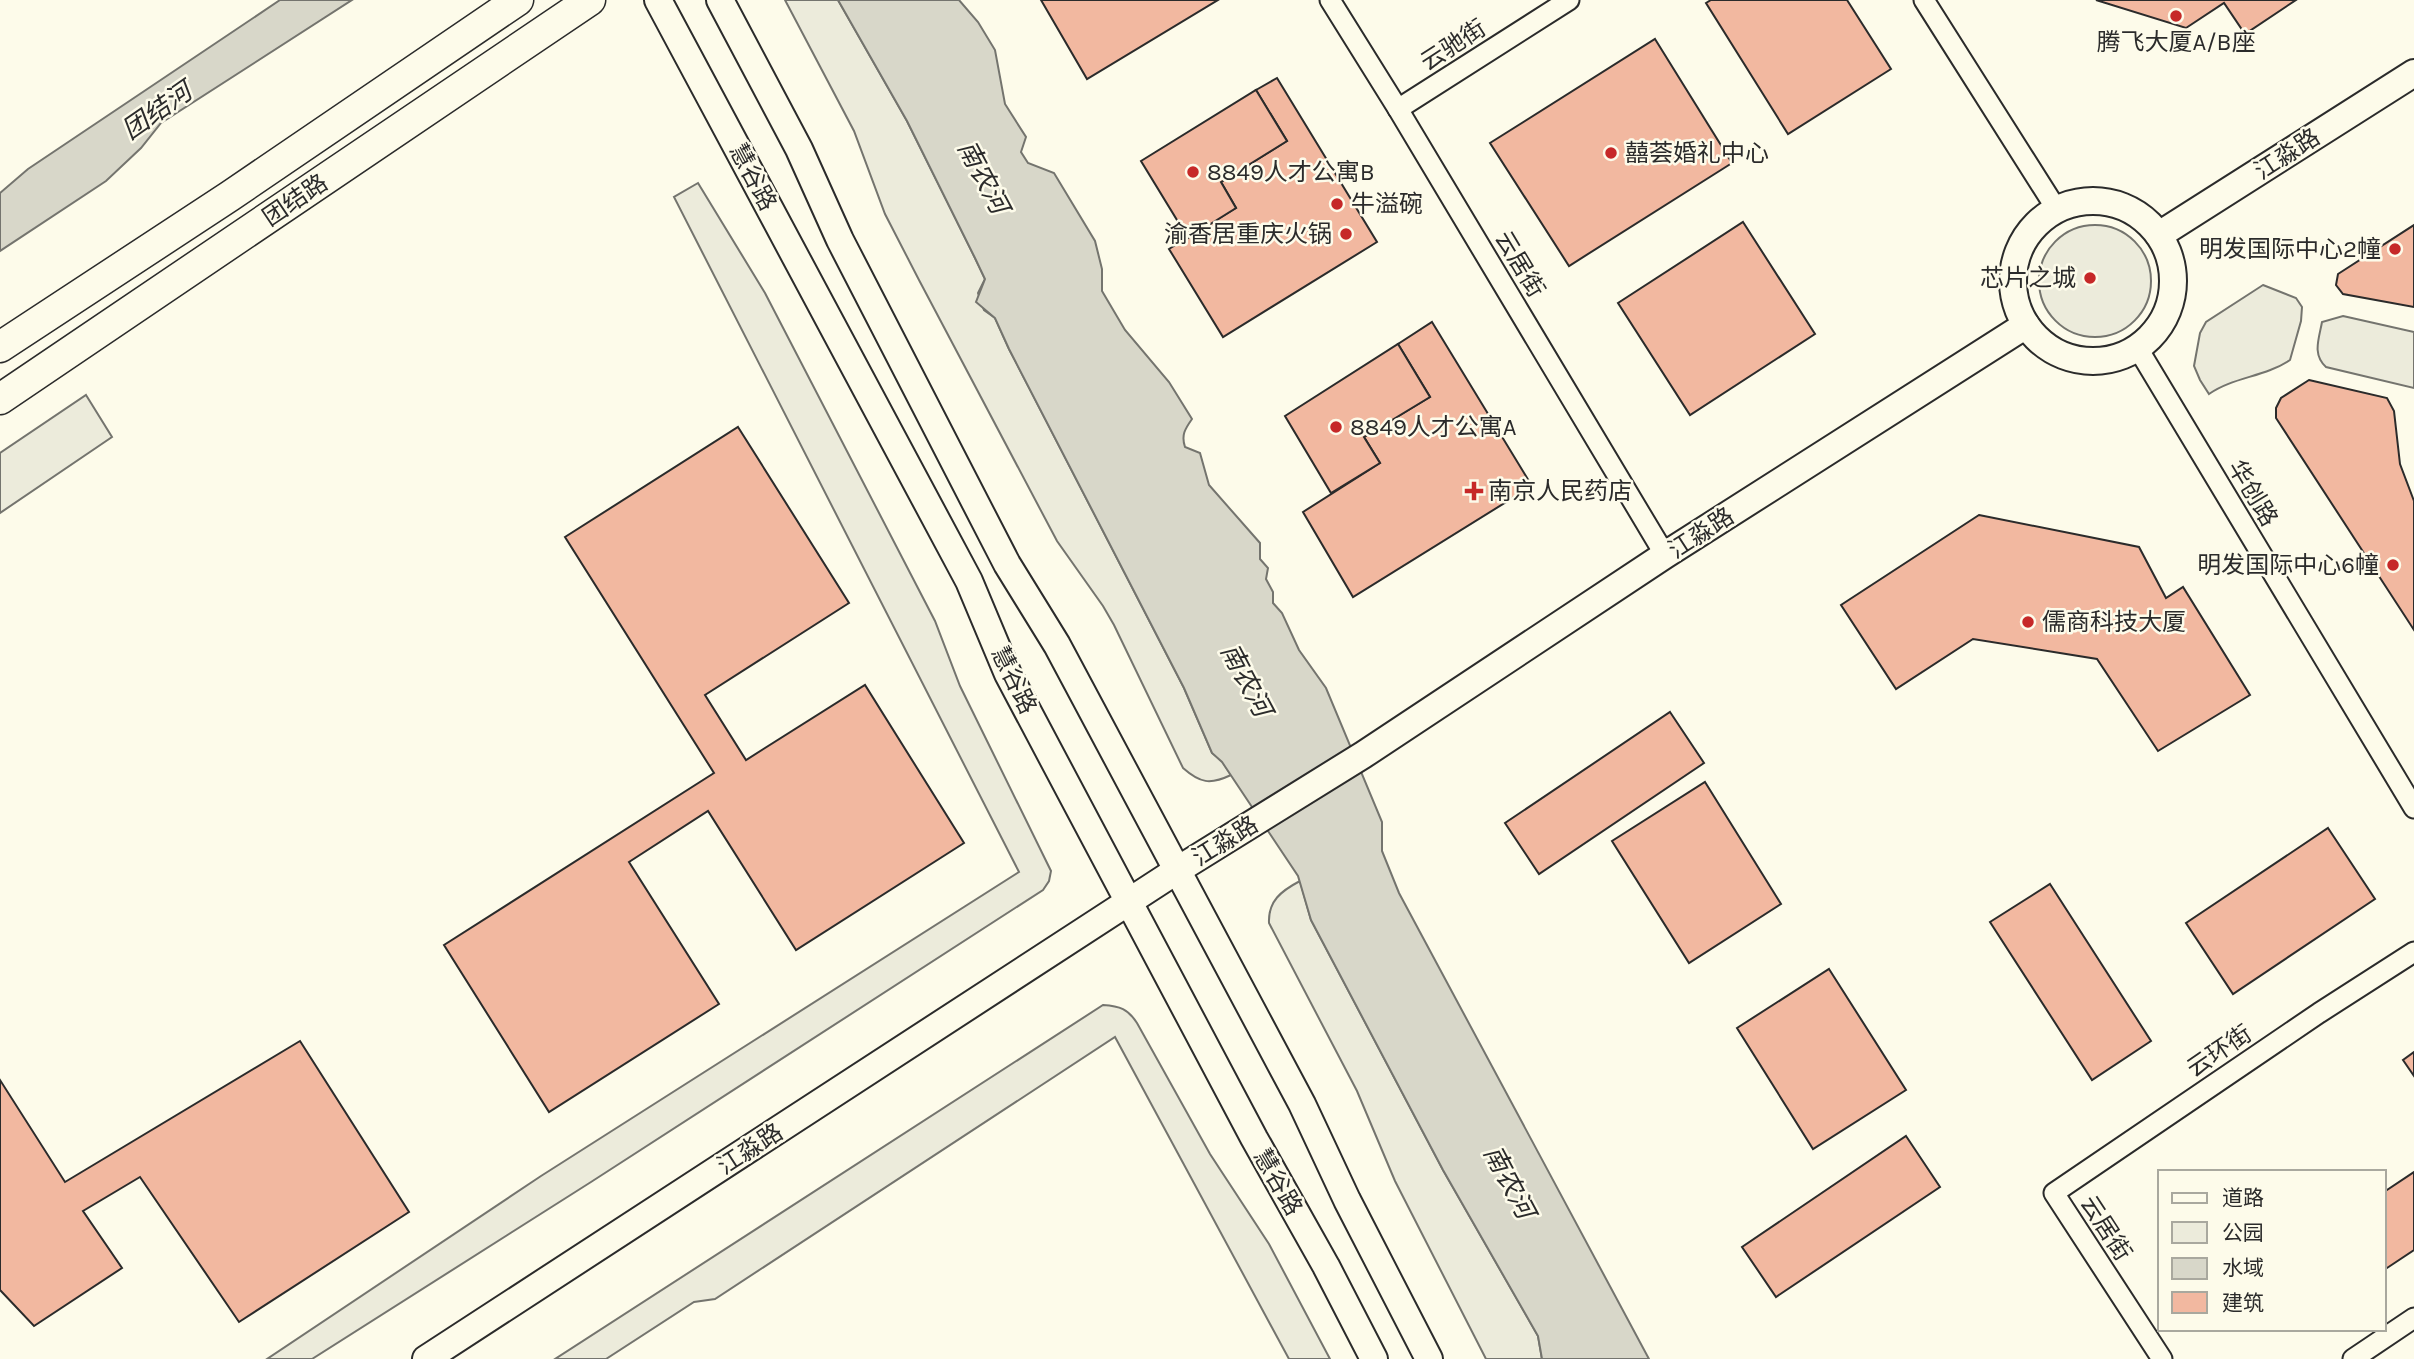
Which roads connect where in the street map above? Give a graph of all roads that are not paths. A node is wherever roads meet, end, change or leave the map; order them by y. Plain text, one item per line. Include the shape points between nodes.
1 (517, 0) edge
2 (590, 0) edge
3 (658, 0) edge
4 (720, 0) edge
5 (1330, 0) edge
6 (1569, 0) edge
7 (1924, 0) edge
8 (2414, 73) edge
9 (1398, 109) junction
10 (2057, 210) junction
11 (2159, 235) junction
12 (2026, 326) junction
13 (0, 347) edge
14 (2137, 347) junction
15 (0, 399) edge
16 (1665, 555) junction
17 (2414, 808) edge
18 (1176, 872) junction
19 (1130, 903) junction
20 (2414, 952) edge
21 (2054, 1193) joint
22 (2414, 1318) edge
23 (426, 1359) edge
24 (1374, 1359) edge
25 (1429, 1359) edge
26 (2162, 1359) edge
27 (2353, 1359) edge

1 - 13 main road, 团结路
2 - 15 main road, 团结路
3 - 19 main road, 慧谷路 via 969,581 1008,674
4 - 18 main road, 慧谷路 via 1007,564 1057,645
5 - 9 street, 云居街
6 - 9 street, 云驰街
7 - 10 street
8 - 11 main road, 江淼路
9 - 16 street, 云居街
10 - 11 main road via 2087,200 2115,203 2138,214
10 - 12 main road via 2038,223 2021,246 2013,272 2015,300
11 - 14 main road via 2169,253 2174,278 2170,303 2160,326
12 - 14 main road via 2046,346 2070,358 2120,357
12 - 16 main road, 江淼路
14 - 17 street, 华创路
16 - 18 main road, 江淼路 via 1363,755
18 - 19 main road, 江淼路
18 - 25 main road, 慧谷路 via 1302,1104
19 - 23 main road, 江淼路
19 - 24 main road, 慧谷路
20 - 21 street, 云环街
21 - 26 street, 云居街
22 - 27 street

